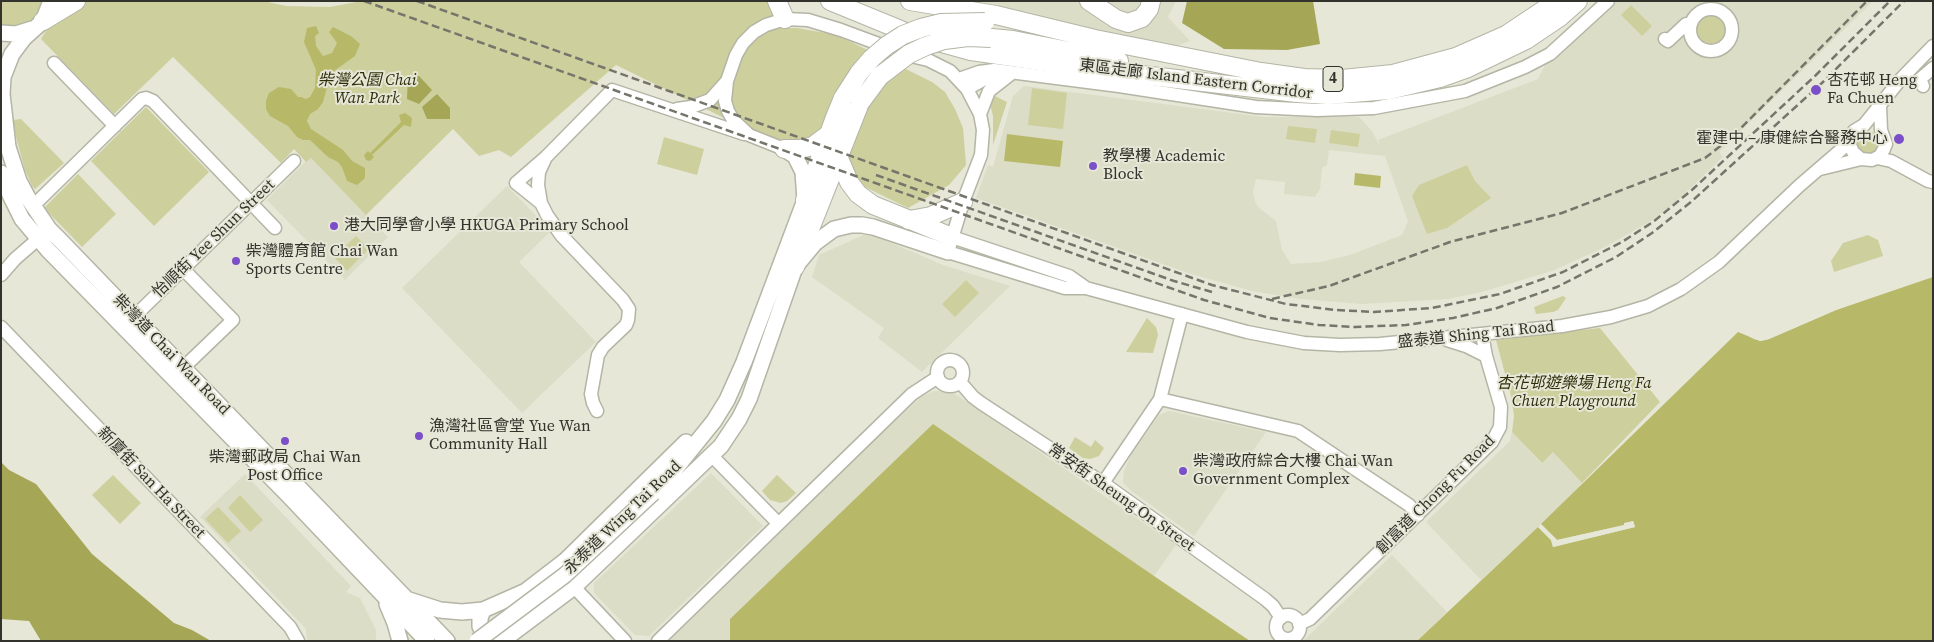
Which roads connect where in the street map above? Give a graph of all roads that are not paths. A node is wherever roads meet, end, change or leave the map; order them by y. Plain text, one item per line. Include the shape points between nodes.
1 (51, 1) edge
2 (76, 1) edge
3 (777, 1) edge
4 (830, 1) edge
5 (910, 1) edge
6 (1089, 1) edge
7 (1151, 1) edge
8 (1557, 1) edge
9 (1578, 1) edge
10 (1608, 1) edge
11 (1711, 5) edge
12 (786, 19) junction
13 (38, 24) junction
14 (1691, 24) junction
15 (988, 30) junction
16 (1, 33) edge
17 (1095, 39) junction
18 (1665, 39) dead end
19 (1933, 46) edge
20 (54, 63) dead end
21 (1933, 68) edge
22 (1012, 73) junction
23 (958, 79) junction
24 (727, 81) junction
25 (1236, 86) junction
26 (1923, 86) dead end
27 (968, 89) junction
28 (852, 100) junction
29 (1880, 106) junction
30 (671, 109) junction
31 (980, 114) junction
32 (1864, 125) junction
33 (115, 126) junction
34 (1881, 130) junction
35 (829, 134) junction
36 (749, 135) junction
37 (1850, 142) junction
38 (784, 149) junction
39 (1881, 153) junction
40 (838, 156) junction
41 (546, 157) junction
42 (1861, 159) junction
43 (294, 161) dead end
44 (1820, 168) junction
45 (1, 173) edge
46 (1931, 180) edge
47 (538, 185) junction
48 (524, 190) junction
49 (804, 200) junction
50 (251, 202) junction
51 (963, 202) junction
52 (540, 203) junction
53 (32, 206) junction
54 (909, 220) junction
55 (275, 228) dead end
56 (44, 234) junction
57 (950, 245) junction
58 (795, 267) junction
59 (183, 269) junction
60 (1, 275) edge
61 (1182, 314) junction
62 (130, 324) junction
63 (1, 327) edge
64 (1482, 334) junction
65 (1442, 339) junction
66 (1486, 356) junction
67 (183, 368) junction
68 (169, 375) junction
69 (938, 378) junction
70 (960, 382) junction
71 (1160, 399) junction
72 (597, 411) dead end
73 (721, 411) junction
74 (712, 456) junction
75 (1103, 483) junction
76 (1418, 515) junction
77 (778, 523) junction
78 (574, 587) junction
79 (382, 593) junction
80 (405, 599) junction
81 (483, 610) junction
82 (1281, 618) junction
83 (1299, 624) junction
84 (298, 641) edge
85 (400, 641) edge
86 (427, 641) edge
87 (447, 641) edge
88 (477, 641) edge
89 (491, 641) edge
90 (502, 641) edge
91 (624, 641) edge
92 (658, 641) edge

1 - 13 main road, 柴灣道 Chai Wan Road
2 - 13 highway
3 - 12 highway
4 - 25 highway, 東區走廊 Island Eastern Corridor / 4 via 905,32 971,51
5 - 17 highway, 東區走廊 Island Eastern Corridor / 4 via 996,15
6 - 7 highway via 1116,20 1128,22 1142,18
8 - 17 highway, 東區走廊 Island Eastern Corridor / 4 via 1506,35 1456,57 1413,70 1358,78 1277,75
9 - 25 highway, 東區走廊 Island Eastern Corridor / 4 via 1526,40 1494,57 1416,85 1328,95
10 - 22 street via 1550,54 1525,67 1465,90 1374,108 1256,107
11 - 14 street via 1700,12
11 - 14 street via 1731,24 1731,37 1724,47 1711,51 1699,47 1691,37
12 - 23 street via 824,24 928,60
12 - 24 street via 766,25 743,43
13 - 16 main road via 16,34
13 - 53 main road, 柴灣道 Chai Wan Road via 8,62 2,94 10,158
14 - 18 street via 1686,24 1668,41
15 - 17 highway
15 - 25 highway via 1013,40
15 - 28 highway, bridge via 944,40 909,54
19 - 29 street, 盛泰道 Shing Tai Road
20 - 33 street
21 - 26 street via 1920,79
22 - 23 street via 994,70
22 - 27 street via 983,80
22 - 31 street via 989,91
23 - 27 street
24 - 30 street via 706,102
24 - 36 street via 728,111
27 - 31 street
28 - 35 highway
28 - 40 highway
29 - 32 street, 盛泰道 Shing Tai Road
29 - 34 street
30 - 36 street
30 - 41 street via 612,90
31 - 51 street via 984,138 982,150
32 - 34 street via 1873,125
32 - 37 street, 盛泰道 Shing Tai Road via 1854,131
33 - 50 street via 142,99 153,101
33 - 53 street
34 - 39 street via 1885,139
35 - 38 highway via 818,144 807,148
35 - 49 highway
36 - 38 street
37 - 42 street via 1853,152
37 - 44 street, 盛泰道 Shing Tai Road
38 - 49 main road via 795,156 803,172
39 - 42 street, 盛泰道 Shing Tai Road via 1872,160
39 - 46 street, 盛泰道 Shing Tai Road
40 - 54 highway via 858,194 873,205
40 - 58 highway
41 - 47 street
41 - 48 street via 516,183
42 - 44 street, 盛泰道 Shing Tai Road
43 - 50 street, 怡順街 Yee Shun Street
44 - 64 street, 盛泰道 Shing Tai Road via 1719,262 1681,289 1648,306 1586,323
45 - 56 main road, 柴灣道 Chai Wan Road via 16,208
47 - 48 street via 533,192
47 - 52 street
48 - 52 street
49 - 73 main road, 永泰道 Wing Tai Road via 744,362
50 - 55 street
50 - 59 street, 怡順街 Yee Shun Street
51 - 54 highway via 931,216
51 - 57 street
52 - 72 street via 561,235 626,304 629,314 626,325 598,355 592,394 592,403
53 - 56 main road, 柴灣道 Chai Wan Road
54 - 57 highway
56 - 60 street
56 - 62 main road, 柴灣道 Chai Wan Road
57 - 58 main road via 851,225 823,236
57 - 61 street, 盛泰道 Shing Tai Road via 1068,276 1086,288
58 - 74 main road, 永泰道 Wing Tai Road via 744,410
59 - 62 street, 怡順街 Yee Shun Street
59 - 67 street via 232,320
61 - 65 street, 盛泰道 Shing Tai Road via 1304,343 1380,344
61 - 71 street
62 - 67 main road, 柴灣道 Chai Wan Road
62 - 68 main road, 柴灣道 Chai Wan Road
63 - 84 street, 新廈街 San Ha Street via 290,627
64 - 65 street, 盛泰道 Shing Tai Road
64 - 66 street, 創富道 Chong Fu Road
65 - 66 street
66 - 76 street, 創富道 Chong Fu Road via 1501,407 1500,428 1492,442
67 - 68 street
67 - 80 main road, 柴灣道 Chai Wan Road
68 - 79 main road, 柴灣道 Chai Wan Road
69 - 70 street via 948,386
69 - 70 street via 940,365 951,360 963,370
69 - 77 street via 912,394
70 - 75 street, 常安街 Sheung On Street via 980,403
71 - 75 street
71 - 76 street via 1298,431 1409,505
73 - 81 main road via 565,561 526,591
73 - 88 main road, 永泰道 Wing Tai Road, bridge via 652,494 565,575
74 - 77 street
74 - 78 main road, 永泰道 Wing Tai Road
75 - 82 street, 常安街 Sheung On Street via 1265,599
76 - 83 street, 創富道 Chong Fu Road via 1310,619
77 - 92 street
78 - 90 main road, 永泰道 Wing Tai Road
78 - 91 street
79 - 85 main road, 柴灣道 Chai Wan Road
79 - 86 main road, 柴灣道 Chai Wan Road
80 - 81 main road via 440,610
80 - 87 main road, 柴灣道 Chai Wan Road
81 - 89 main road via 480,626
82 - 83 street via 1293,617
82 - 83 street via 1277,630 1284,638 1295,636

